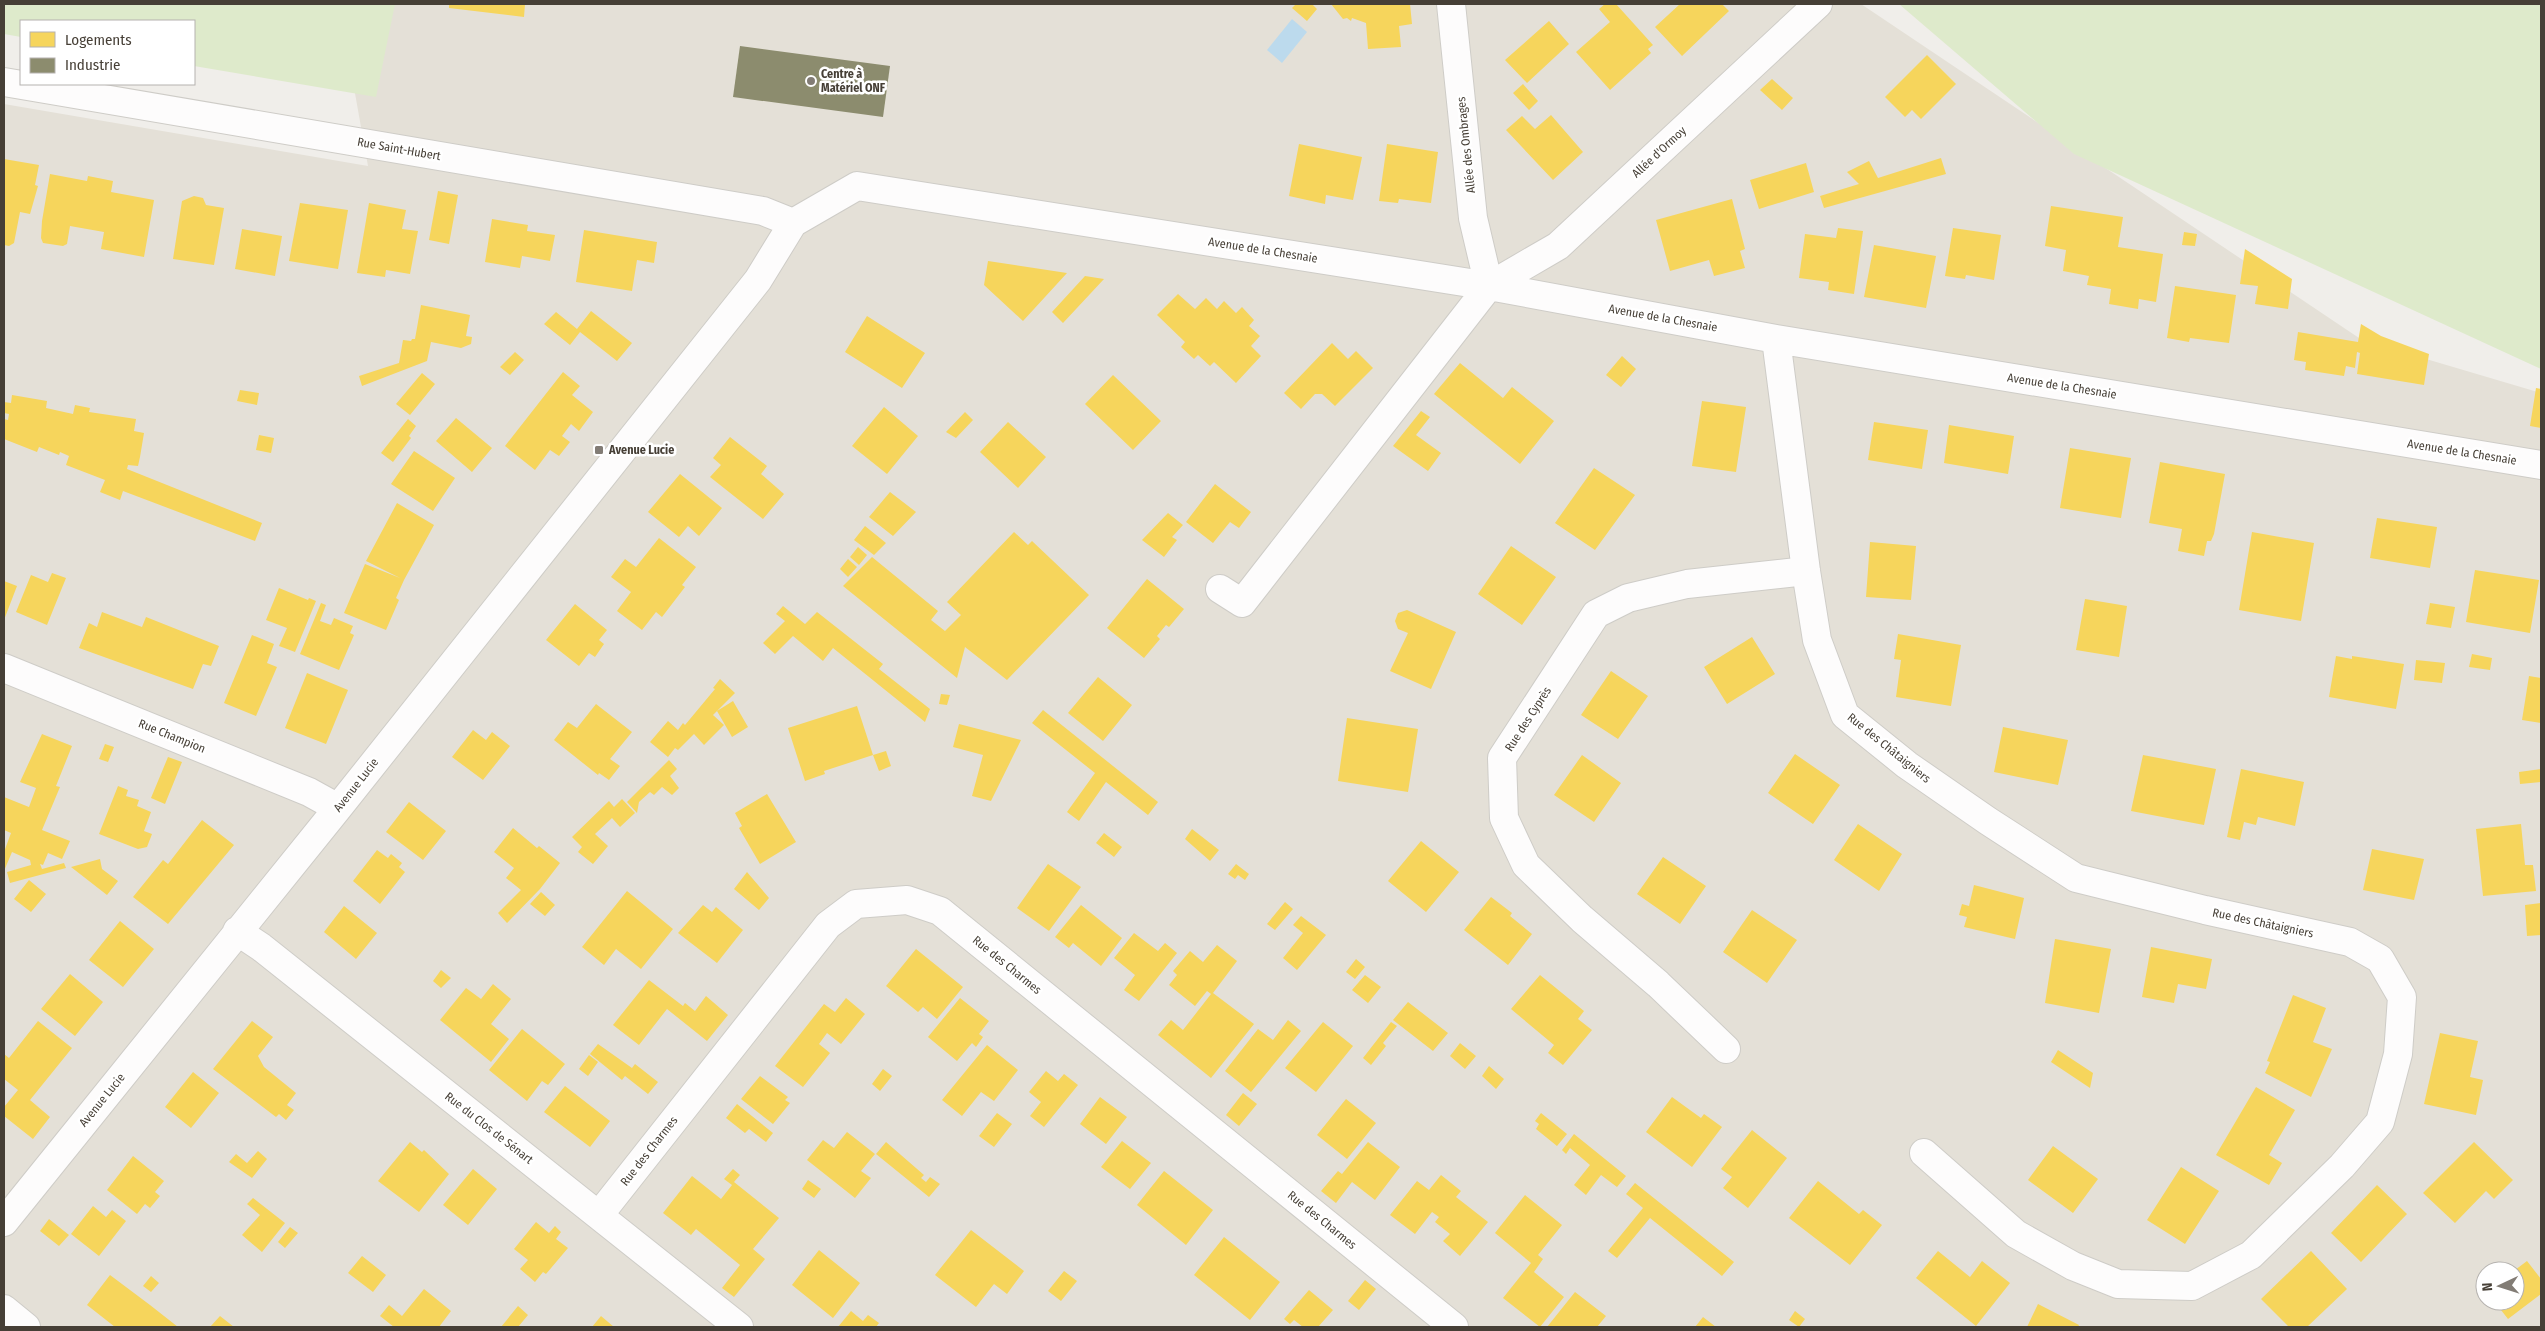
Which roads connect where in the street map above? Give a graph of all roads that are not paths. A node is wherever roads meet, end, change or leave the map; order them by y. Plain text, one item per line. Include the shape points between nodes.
1 (1451, 4) edge
2 (1818, 4) edge
3 (4, 82) edge
4 (20, 85) edge
5 (22, 85) edge
6 (793, 223) junction
7 (1489, 286) junction
8 (1776, 339) junction
9 (2541, 465) edge
10 (1806, 571) junction
11 (1220, 589) dead end
12 (4, 668) edge
13 (338, 808) junction
14 (237, 932) junction
15 (1726, 1049) dead end
16 (1924, 1153) dead end
17 (599, 1214) junction
18 (4, 1222) edge
19 (4, 1309) edge
20 (26, 1327) edge
21 (739, 1327) edge
22 (1454, 1327) edge

1 - 7 street, Allée des Ombrages via 1473,218
2 - 7 street, Allée d'Ormoy via 1558,246
3 - 4 street, Rue Saint-Hubert
5 - 6 street, Rue Saint-Hubert via 763,211
6 - 7 street, Avenue de la Chesnaie via 857,186
6 - 13 street, Avenue Lucie via 758,280
7 - 8 street, Avenue de la Chesnaie
7 - 11 street via 1242,603
8 - 9 street, Avenue de la Chesnaie
8 - 10 street, Rue des Châtaigniers
10 - 15 street, Rue des Cyprès via 1687,584 1628,598 1596,614 1502,758 1504,818 1526,865
10 - 16 street, Rue des Châtaigniers via 1818,640 1845,715 1907,765 2076,878 2350,942 2380,959 2402,997 2398,1054 2380,1122 2342,1166 2251,1255 2192,1286 2118,1284 2073,1266 2016,1234
12 - 13 street, Rue Champion via 309,792
13 - 14 street, Avenue Lucie
14 - 17 street, Rue du Clos de Sénart
14 - 18 street, Avenue Lucie
17 - 21 street, Rue du Clos de Sénart
17 - 22 street, Rue des Charmes via 828,925 856,904 907,900 940,911
19 - 20 street

